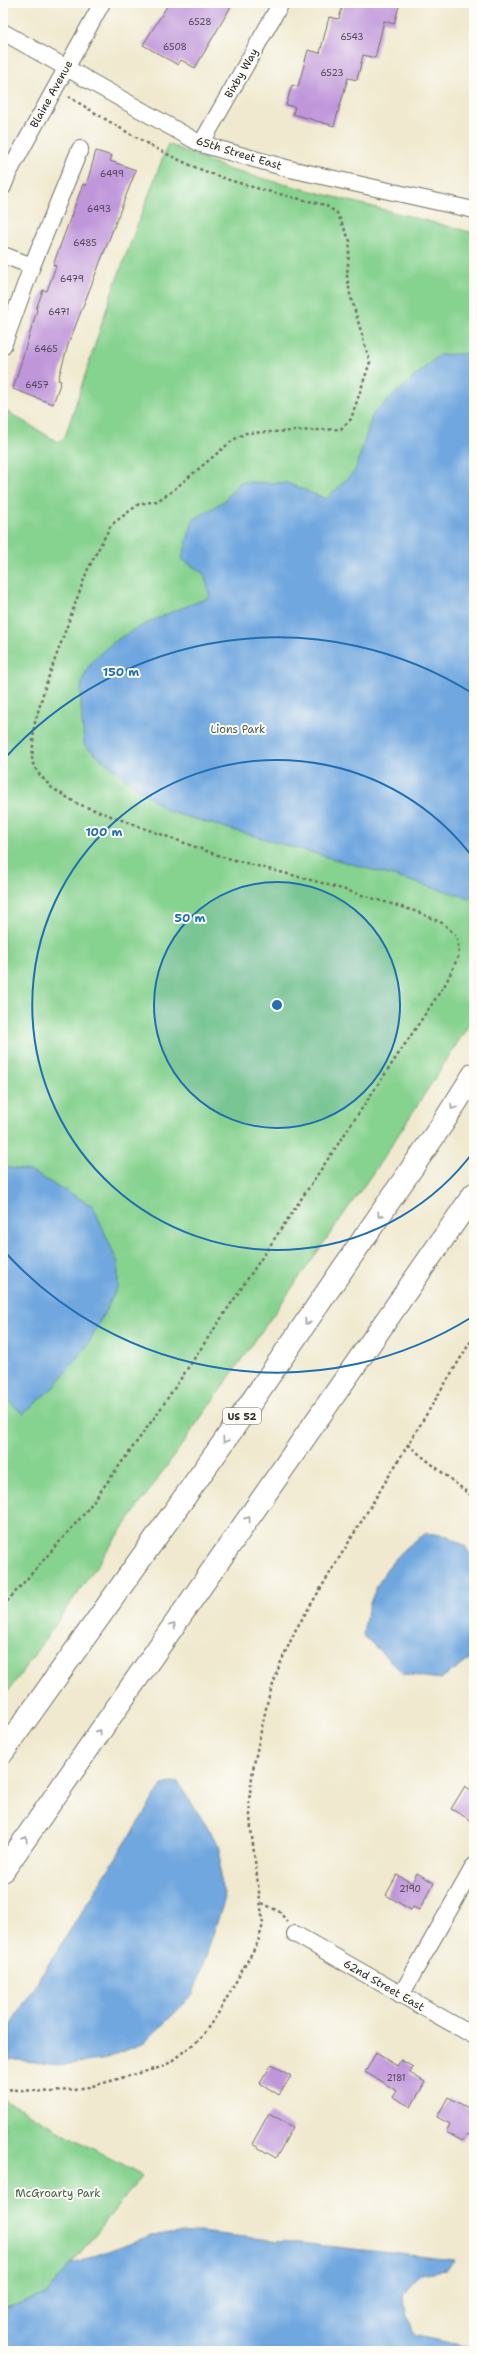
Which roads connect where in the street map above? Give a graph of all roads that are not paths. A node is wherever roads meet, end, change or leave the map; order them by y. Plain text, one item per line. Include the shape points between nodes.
1 (102, 3) edge
2 (281, 3) edge
3 (3, 32) edge
4 (66, 67) junction
5 (201, 144) junction
6 (80, 149) dead end
7 (3, 187) edge
8 (474, 210) edge
9 (3, 255) edge
10 (32, 266) junction
11 (3, 346) edge
12 (474, 1074) edge
13 (474, 1194) edge
14 (3, 1752) edge
15 (474, 1866) edge
16 (3, 1871) edge
17 (294, 1934) road end
18 (401, 1995) junction
19 (474, 2036) edge

1 - 4 street, Blaine Avenue
2 - 5 street, Bixby Way
3 - 4 street, 65th Street East
4 - 5 street, 65th Street East
4 - 7 street, Blaine Avenue
5 - 8 street, 65th Street East via 290,169
6 - 10 street
9 - 10 street
10 - 11 street
12 -> 14 highway, US 52 via 221,1446
16 -> 13 highway
15 - 18 street
17 - 18 street, 62nd Street East
18 - 19 street, 62nd Street East

